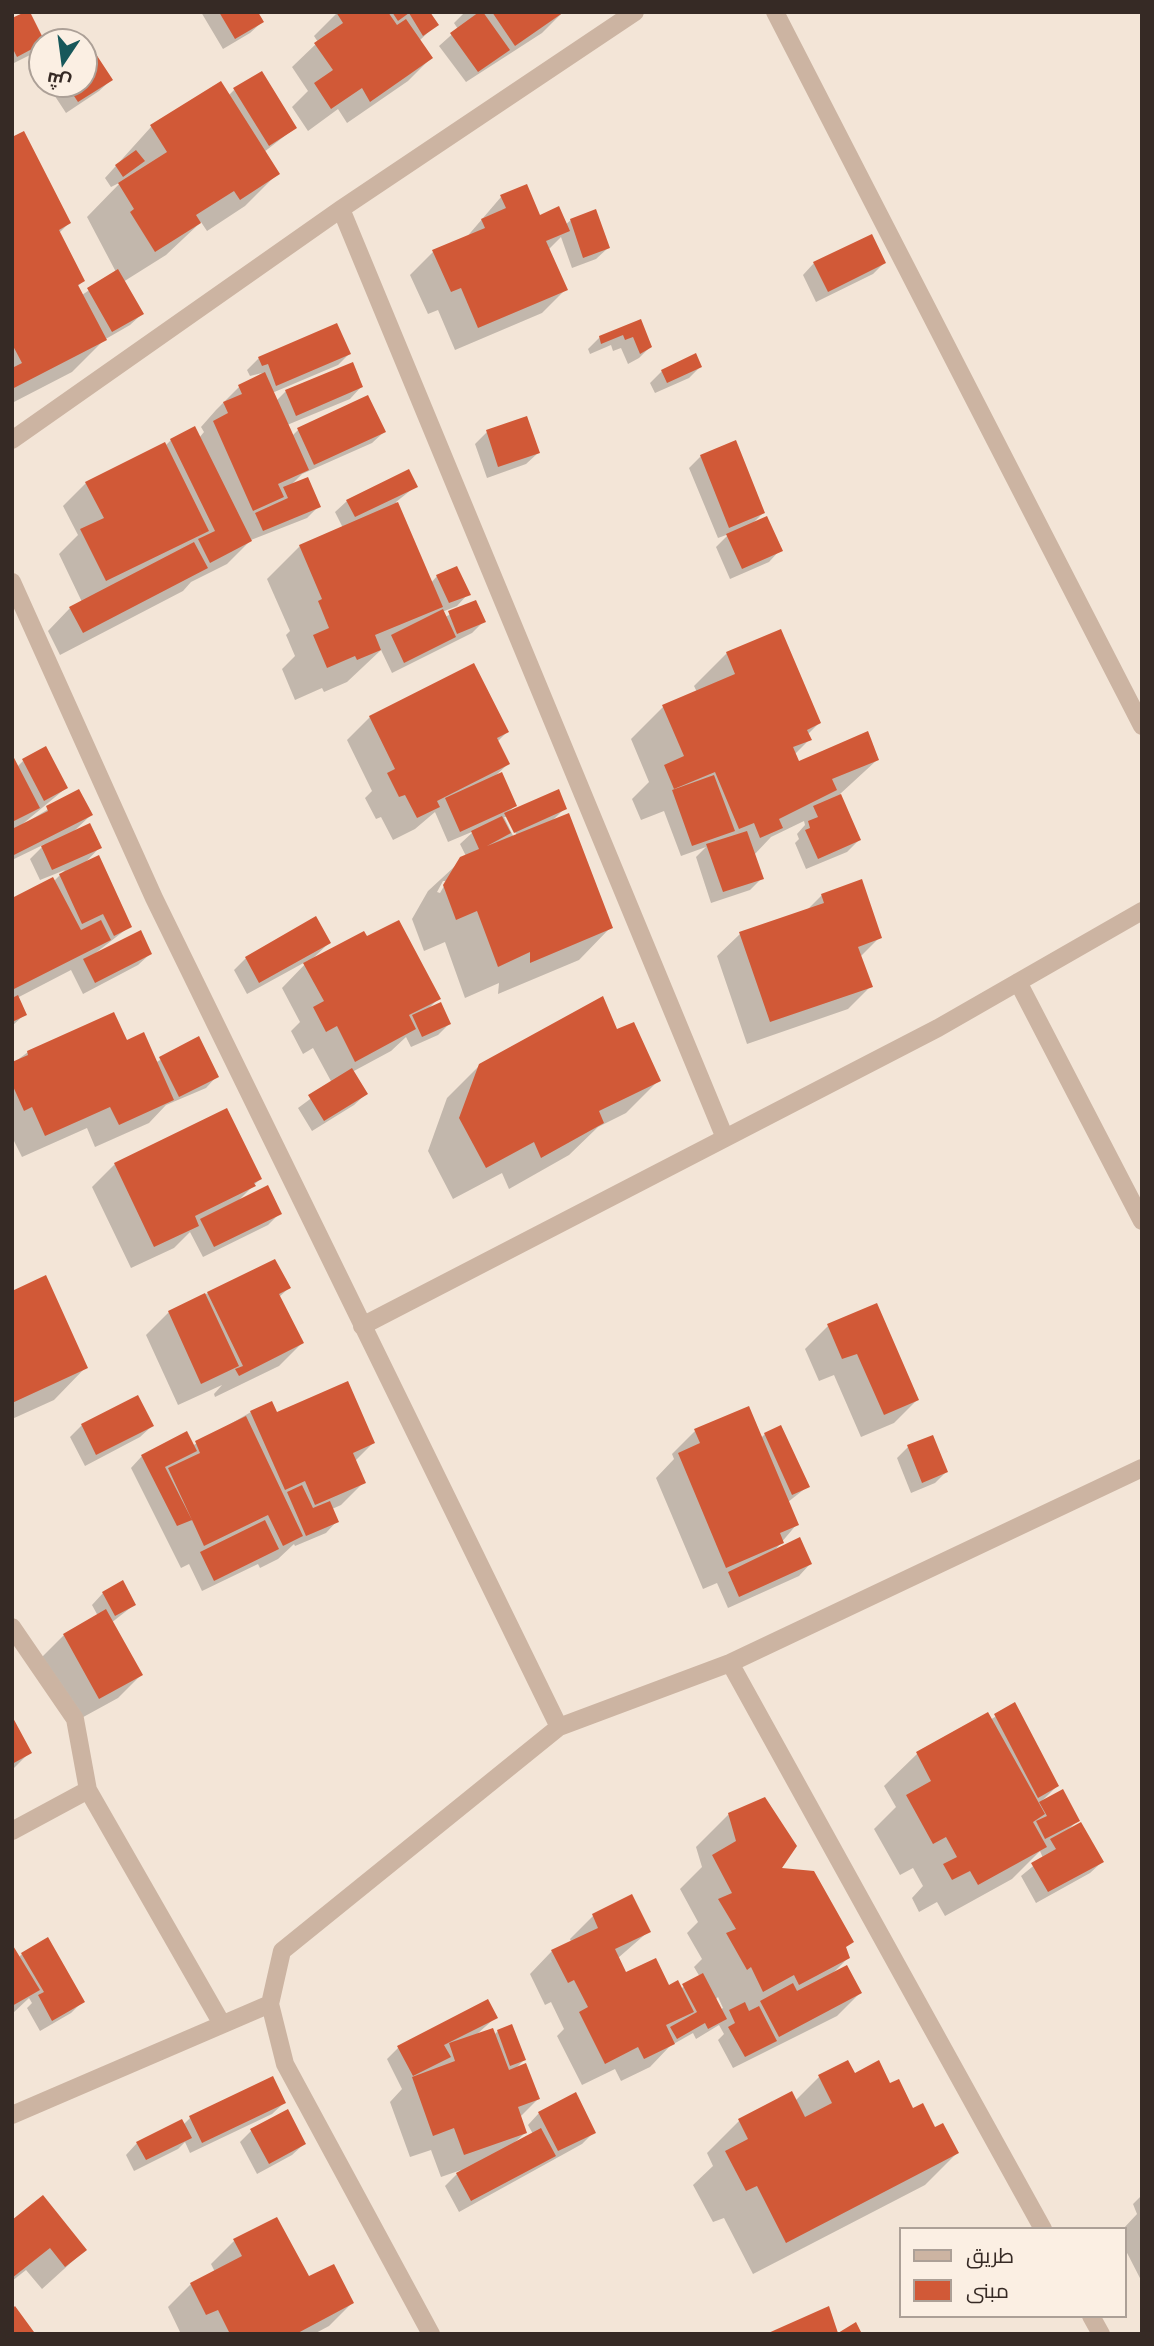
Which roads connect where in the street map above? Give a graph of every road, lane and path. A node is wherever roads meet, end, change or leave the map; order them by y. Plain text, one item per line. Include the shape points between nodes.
1 (635, 12) edge
2 (775, 12) edge
3 (341, 209) junction
4 (12, 440) edge
5 (12, 582) edge
6 (1142, 726) edge
7 (1142, 911) edge
8 (1018, 982) junction
9 (725, 1138) junction
10 (1142, 1221) edge
11 (362, 1326) junction
12 (1142, 1468) edge
13 (12, 1627) edge
14 (730, 1663) junction
15 (559, 1727) junction
16 (88, 1790) junction
17 (12, 1831) edge
18 (270, 2004) junction
19 (222, 2024) junction
20 (12, 2115) edge
21 (1042, 2227) edge
22 (1092, 2318) edge
23 (431, 2334) edge
24 (1101, 2334) edge

1 - 3 street
2 - 6 street
3 - 4 street
3 - 9 street
5 - 11 street via 154,898
7 - 8 street
8 - 9 street
8 - 10 street
9 - 11 street
11 - 15 street
12 - 14 street
13 - 16 street via 75,1719
14 - 15 street
14 - 21 street
15 - 18 street via 282,1951
16 - 17 street
16 - 19 street
18 - 19 street
18 - 23 street via 285,2064
19 - 20 street
22 - 24 street

